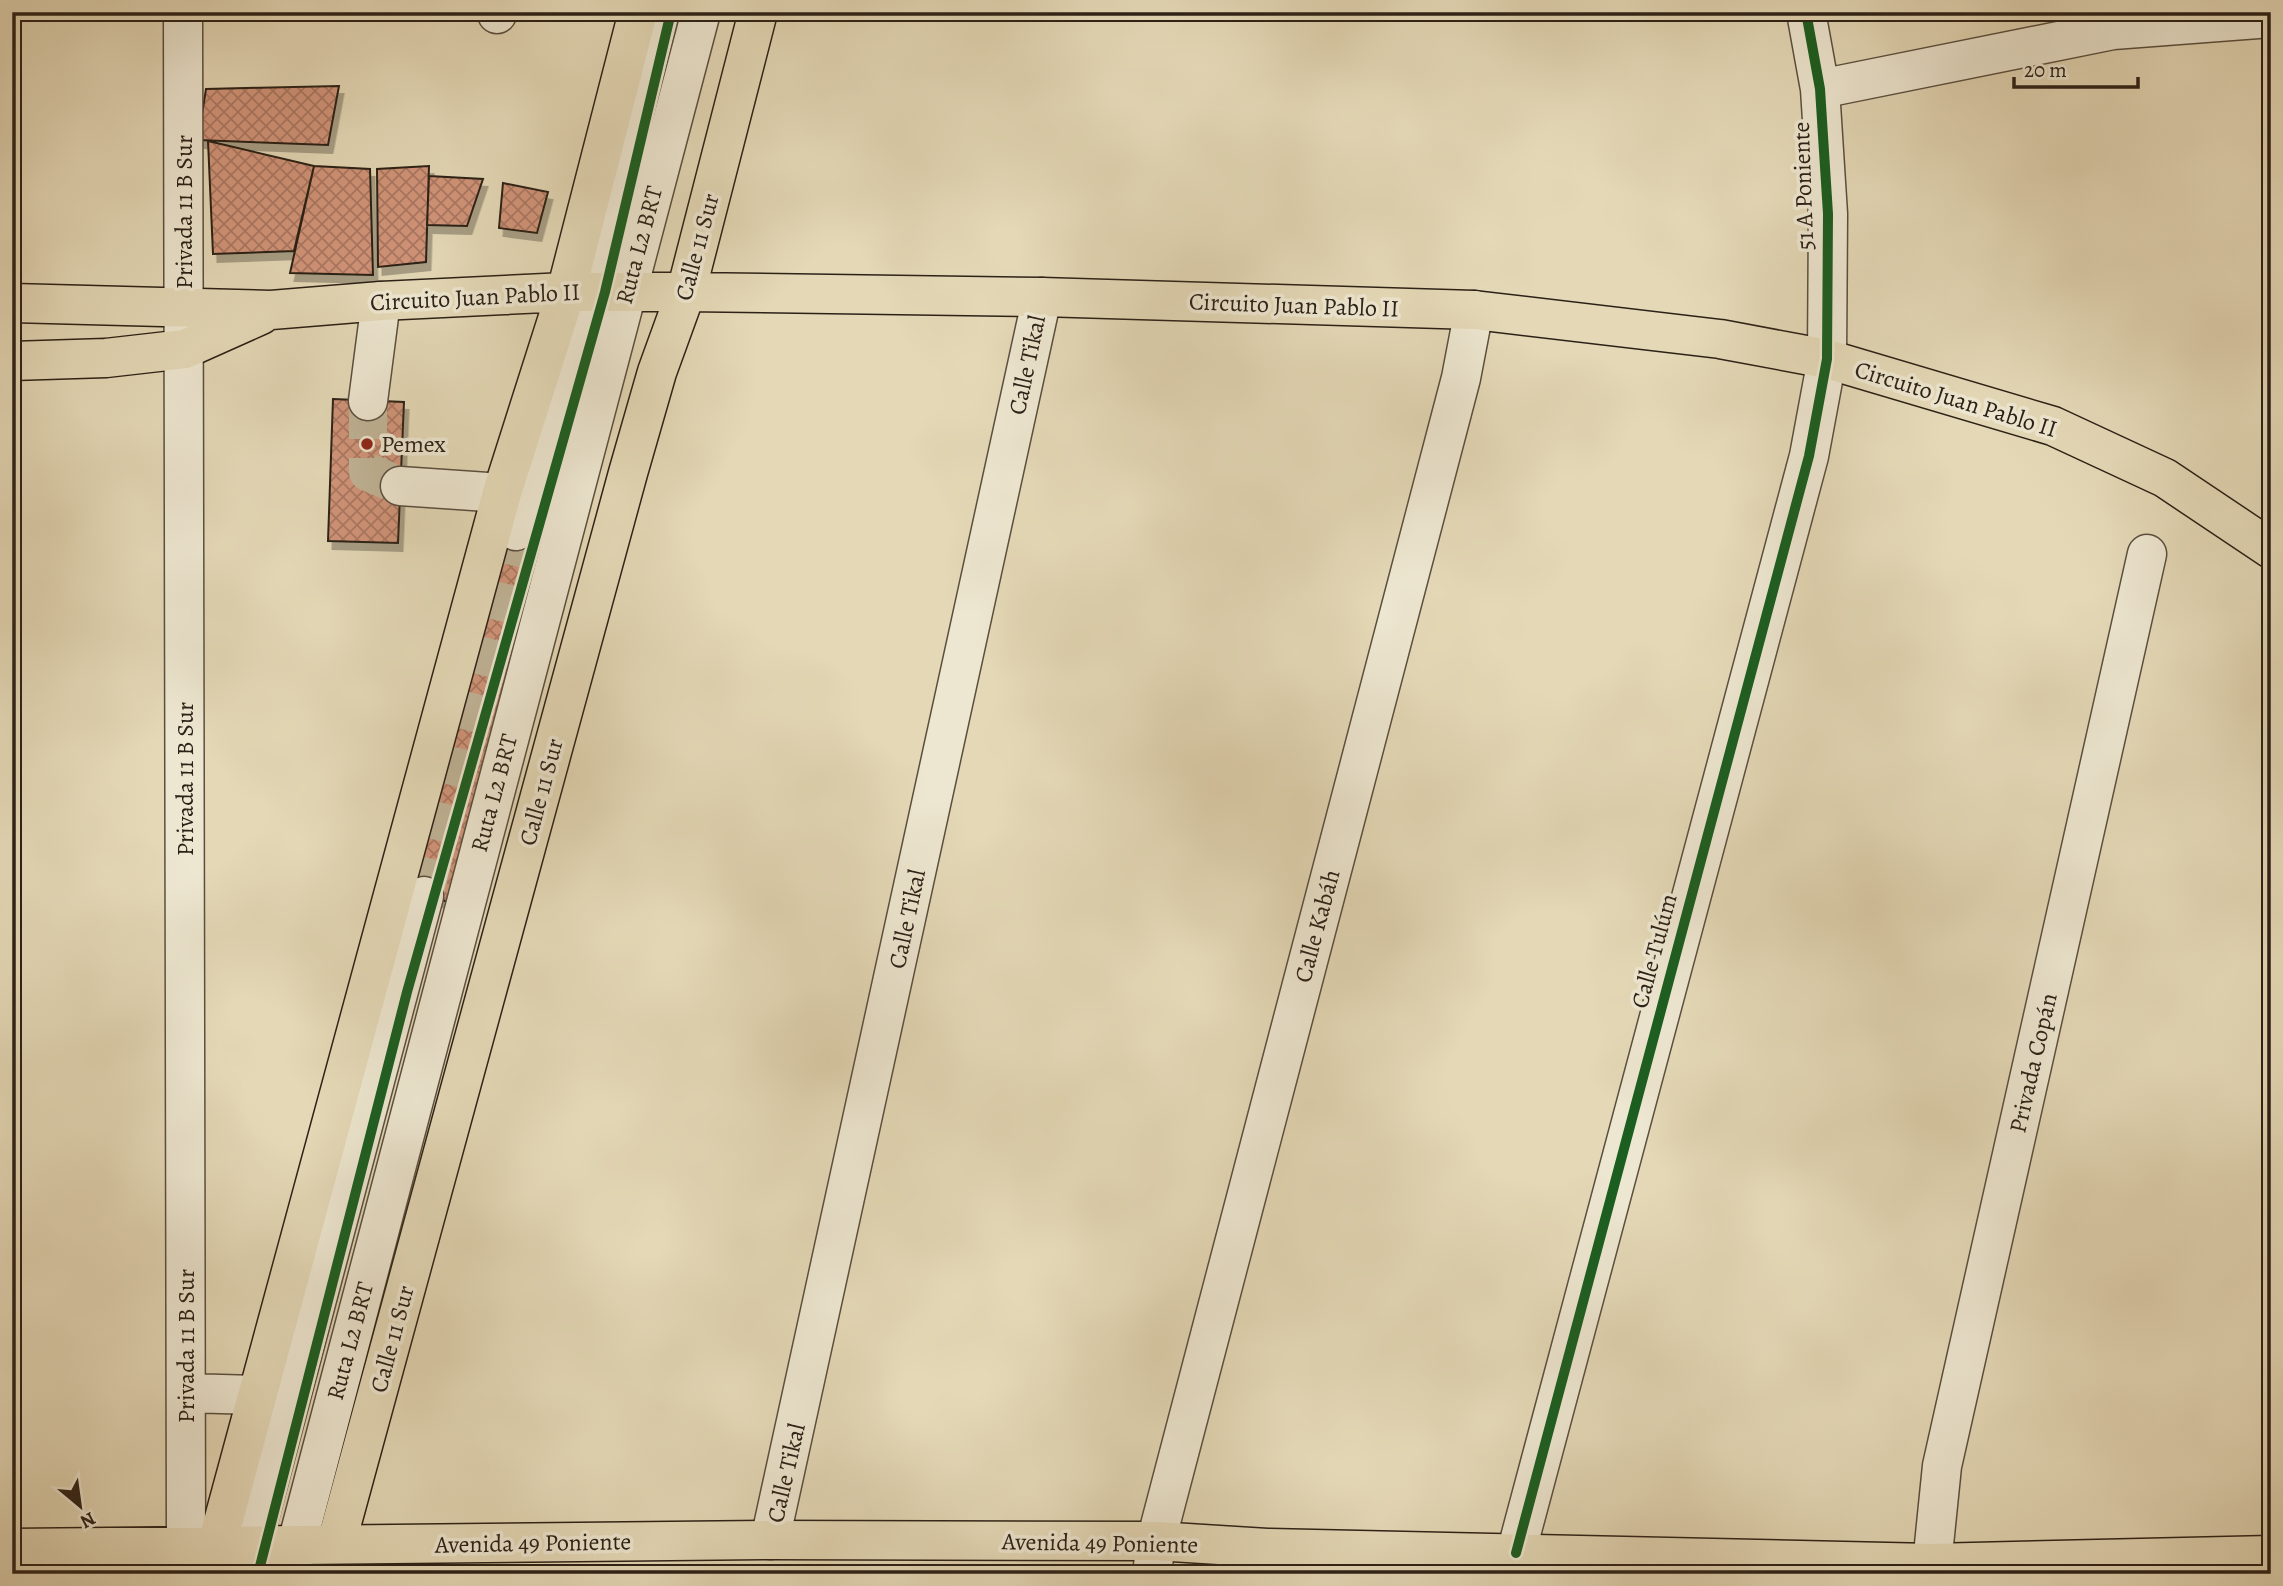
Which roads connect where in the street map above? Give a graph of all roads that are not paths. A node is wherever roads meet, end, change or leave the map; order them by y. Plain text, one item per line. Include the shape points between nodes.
1 (183, 12) edge
2 (638, 12) edge
3 (660, 12) edge
4 (701, 12) edge
5 (758, 12) edge
6 (1806, 12) edge
7 (2271, 18) edge
8 (1820, 89) junction
9 (577, 292) junction
10 (626, 292) junction
11 (686, 292) junction
12 (1042, 297) junction
13 (381, 301) junction
14 (12, 303) edge
15 (185, 307) junction
16 (271, 310) junction
17 (1474, 310) junction
18 (185, 349) junction
19 (1828, 359) junction
20 (12, 361) edge
21 (368, 401) tunnel mouth
22 (400, 486) tunnel mouth
23 (502, 493) junction
24 (516, 531) tunnel mouth
25 (2271, 549) edge
26 (2147, 554) dead end
27 (424, 896) tunnel mouth
28 (186, 1393) junction
29 (258, 1395) junction
30 (770, 1540) junction
31 (12, 1548) edge
32 (1516, 1553) junction
33 (2271, 1555) edge
34 (221, 1557) edge
35 (1154, 1558) edge
36 (293, 1559) edge
37 (332, 1559) edge
38 (1931, 1568) edge

1 - 15 street, Privada 11 B Sur
2 - 9 main road
3 - 9 street, Ruta L2 BRT
4 - 10 street, Ruta L2 BRT
5 - 11 main road, Calle 11 Sur
6 - 8 street, 51 A Poniente
7 - 8 street via 2113,30
8 - 19 street, 51 A Poniente via 1828,214
9 - 10 main road, Circuito Juan Pablo II
9 - 13 main road, Circuito Juan Pablo II
9 - 23 main road
9 - 24 street, Ruta L2 BRT
10 - 11 main road, Circuito Juan Pablo II
10 - 36 street, Ruta L2 BRT
11 - 12 main road, Circuito Juan Pablo II
11 - 37 main road, Calle 11 Sur via 628,473
12 - 17 main road, Circuito Juan Pablo II
12 - 30 street, Calle Tikal
13 - 16 main road, Circuito Juan Pablo II
13 - 21 street
14 - 15 main road, Circuito Juan Pablo II
15 - 16 main road, Circuito Juan Pablo II
15 - 18 street, Privada 11 B Sur
16 - 18 main road, Circuito Juan Pablo II
17 - 19 main road, Circuito Juan Pablo II via 1720,339
17 - 35 street, Calle Kabáh via 1461,377
18 - 20 main road, Circuito Juan Pablo II via 106,358
18 - 28 street, Privada 11 B Sur
19 - 25 main road, Circuito Juan Pablo II via 2053,426 2165,478
19 - 32 street, Calle Tulúm via 1806,469
22 - 23 street
23 - 29 main road
26 - 38 street, Privada Copán via 1942,1466
27 - 34 street, Ruta L2 BRT
28 - 29 street
28 - 34 street, Privada 11 B Sur
29 - 34 main road
30 - 35 main road, Avenida 49 Poniente
30 - 37 main road, Avenida 49 Poniente
31 - 34 main road, Avenida 49 Poniente
32 - 35 main road, Avenida 49 Poniente via 1267,1548
32 - 38 main road, Avenida 49 Poniente
33 - 38 main road, Avenida 49 Poniente
34 - 36 main road, Avenida 49 Poniente
36 - 37 main road, Avenida 49 Poniente

